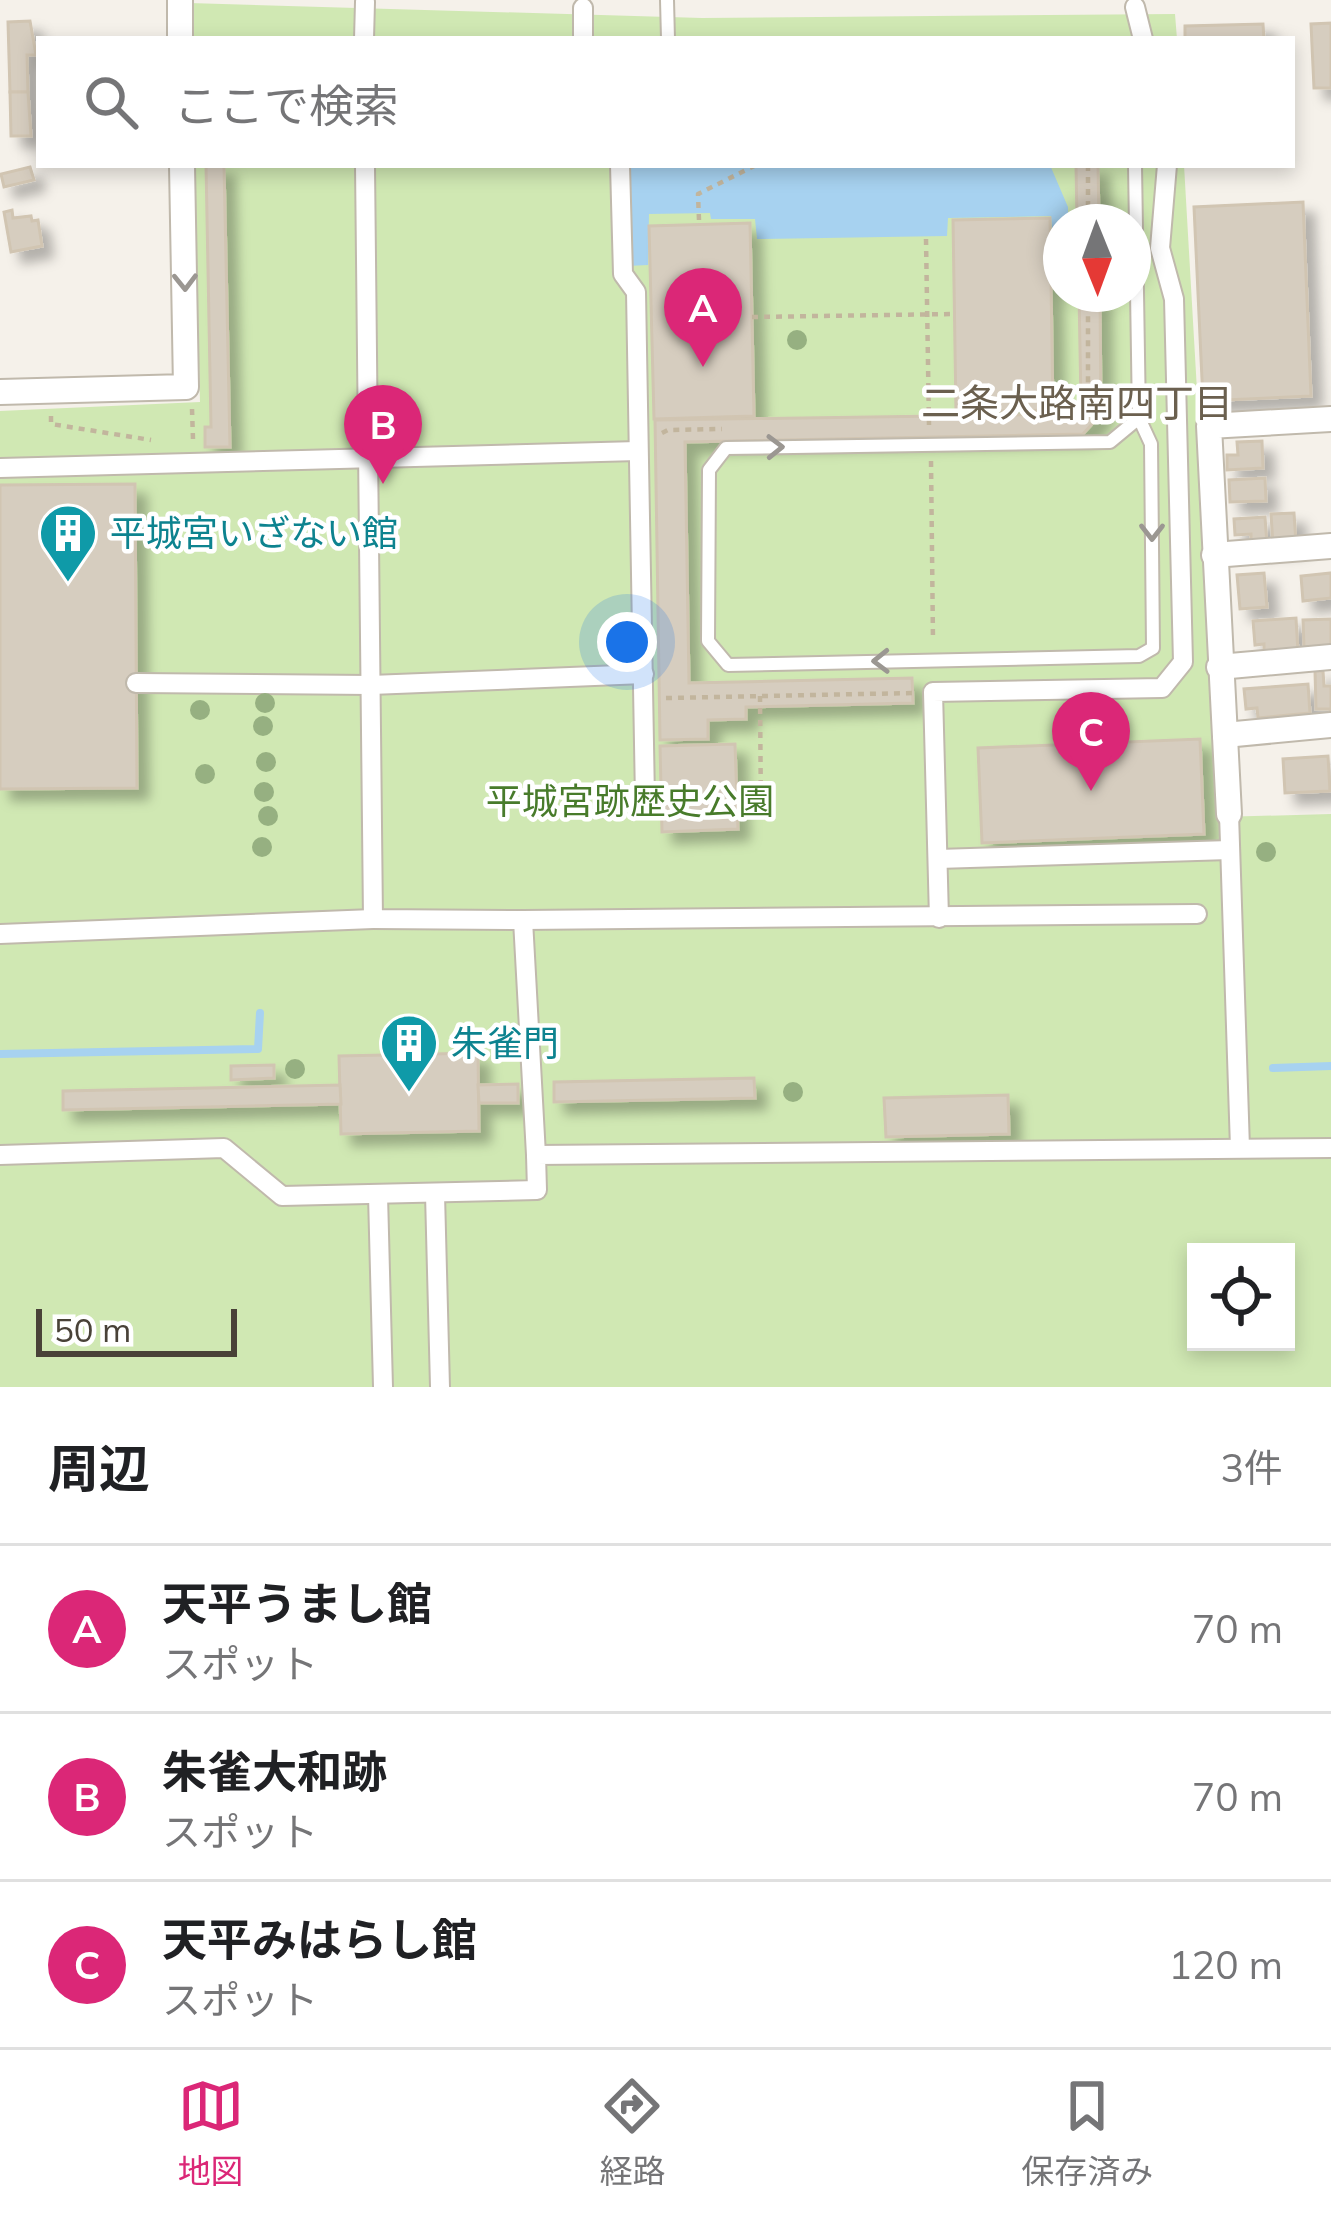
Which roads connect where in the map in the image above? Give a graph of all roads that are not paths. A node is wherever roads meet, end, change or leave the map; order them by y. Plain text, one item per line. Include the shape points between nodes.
1 (180, 0) edge
2 (668, 0) edge
3 (364, 2) edge
4 (1136, 7) dead end
5 (583, 8) dead end
6 (180, 36) edge
7 (364, 36) edge
8 (583, 36) edge
9 (668, 36) edge
10 (1142, 36) edge
11 (182, 168) edge
12 (365, 168) edge
13 (620, 168) edge
14 (1135, 168) edge
15 (1167, 168) edge
16 (0, 392) edge
17 (1139, 418) junction
18 (1331, 419) edge
19 (638, 451) junction
20 (368, 459) junction
21 (0, 468) edge
22 (1331, 546) edge
23 (1214, 555) junction
24 (1331, 657) edge
25 (1219, 667) junction
26 (644, 674) junction
27 (136, 683) dead end
28 (370, 685) junction
29 (1331, 725) edge
30 (1225, 735) junction
31 (645, 800) dead end
32 (1229, 814) joint
33 (1230, 850) junction
34 (938, 860) junction
35 (1197, 914) dead end
36 (939, 918) junction
37 (373, 919) junction
38 (523, 920) junction
39 (0, 934) edge
40 (1240, 1148) junction
41 (1331, 1148) edge
42 (0, 1155) edge
43 (536, 1155) junction
44 (435, 1194) junction
45 (378, 1195) junction
46 (383, 1387) edge
47 (440, 1387) edge

1 - 6 street
2 - 9 lane
3 - 7 street
4 - 10 street
5 - 8 street
11 -> 16 street via 186,387
12 - 20 street
13 - 19 street via 623,274 636,292
14 - 17 lane
15 - 34 street via 1160,248 1174,299 1183,662 1162,688 933,692
17 -> 17 lane via 1151,444 1153,648 1139,656 728,664 708,641 709,470 726,448 1110,442
18 - 23 street via 1209,426
19 - 20 street
19 - 26 street
20 - 21 street
20 - 28 street
22 - 23 street
23 - 25 street
24 - 25 street
25 - 30 street
26 - 28 street
26 - 31 street
27 - 28 street
28 - 37 street
29 - 30 street
30 - 32 street
32 - 33 street
33 - 34 street
33 - 40 street
34 - 36 street
35 - 36 street
36 - 38 street
37 - 38 street
37 - 39 street
38 - 43 street
40 - 41 street
40 - 43 street
42 - 45 street via 224,1148 282,1196
43 - 44 street via 537,1190
44 - 45 street
44 - 47 street
45 - 46 street

